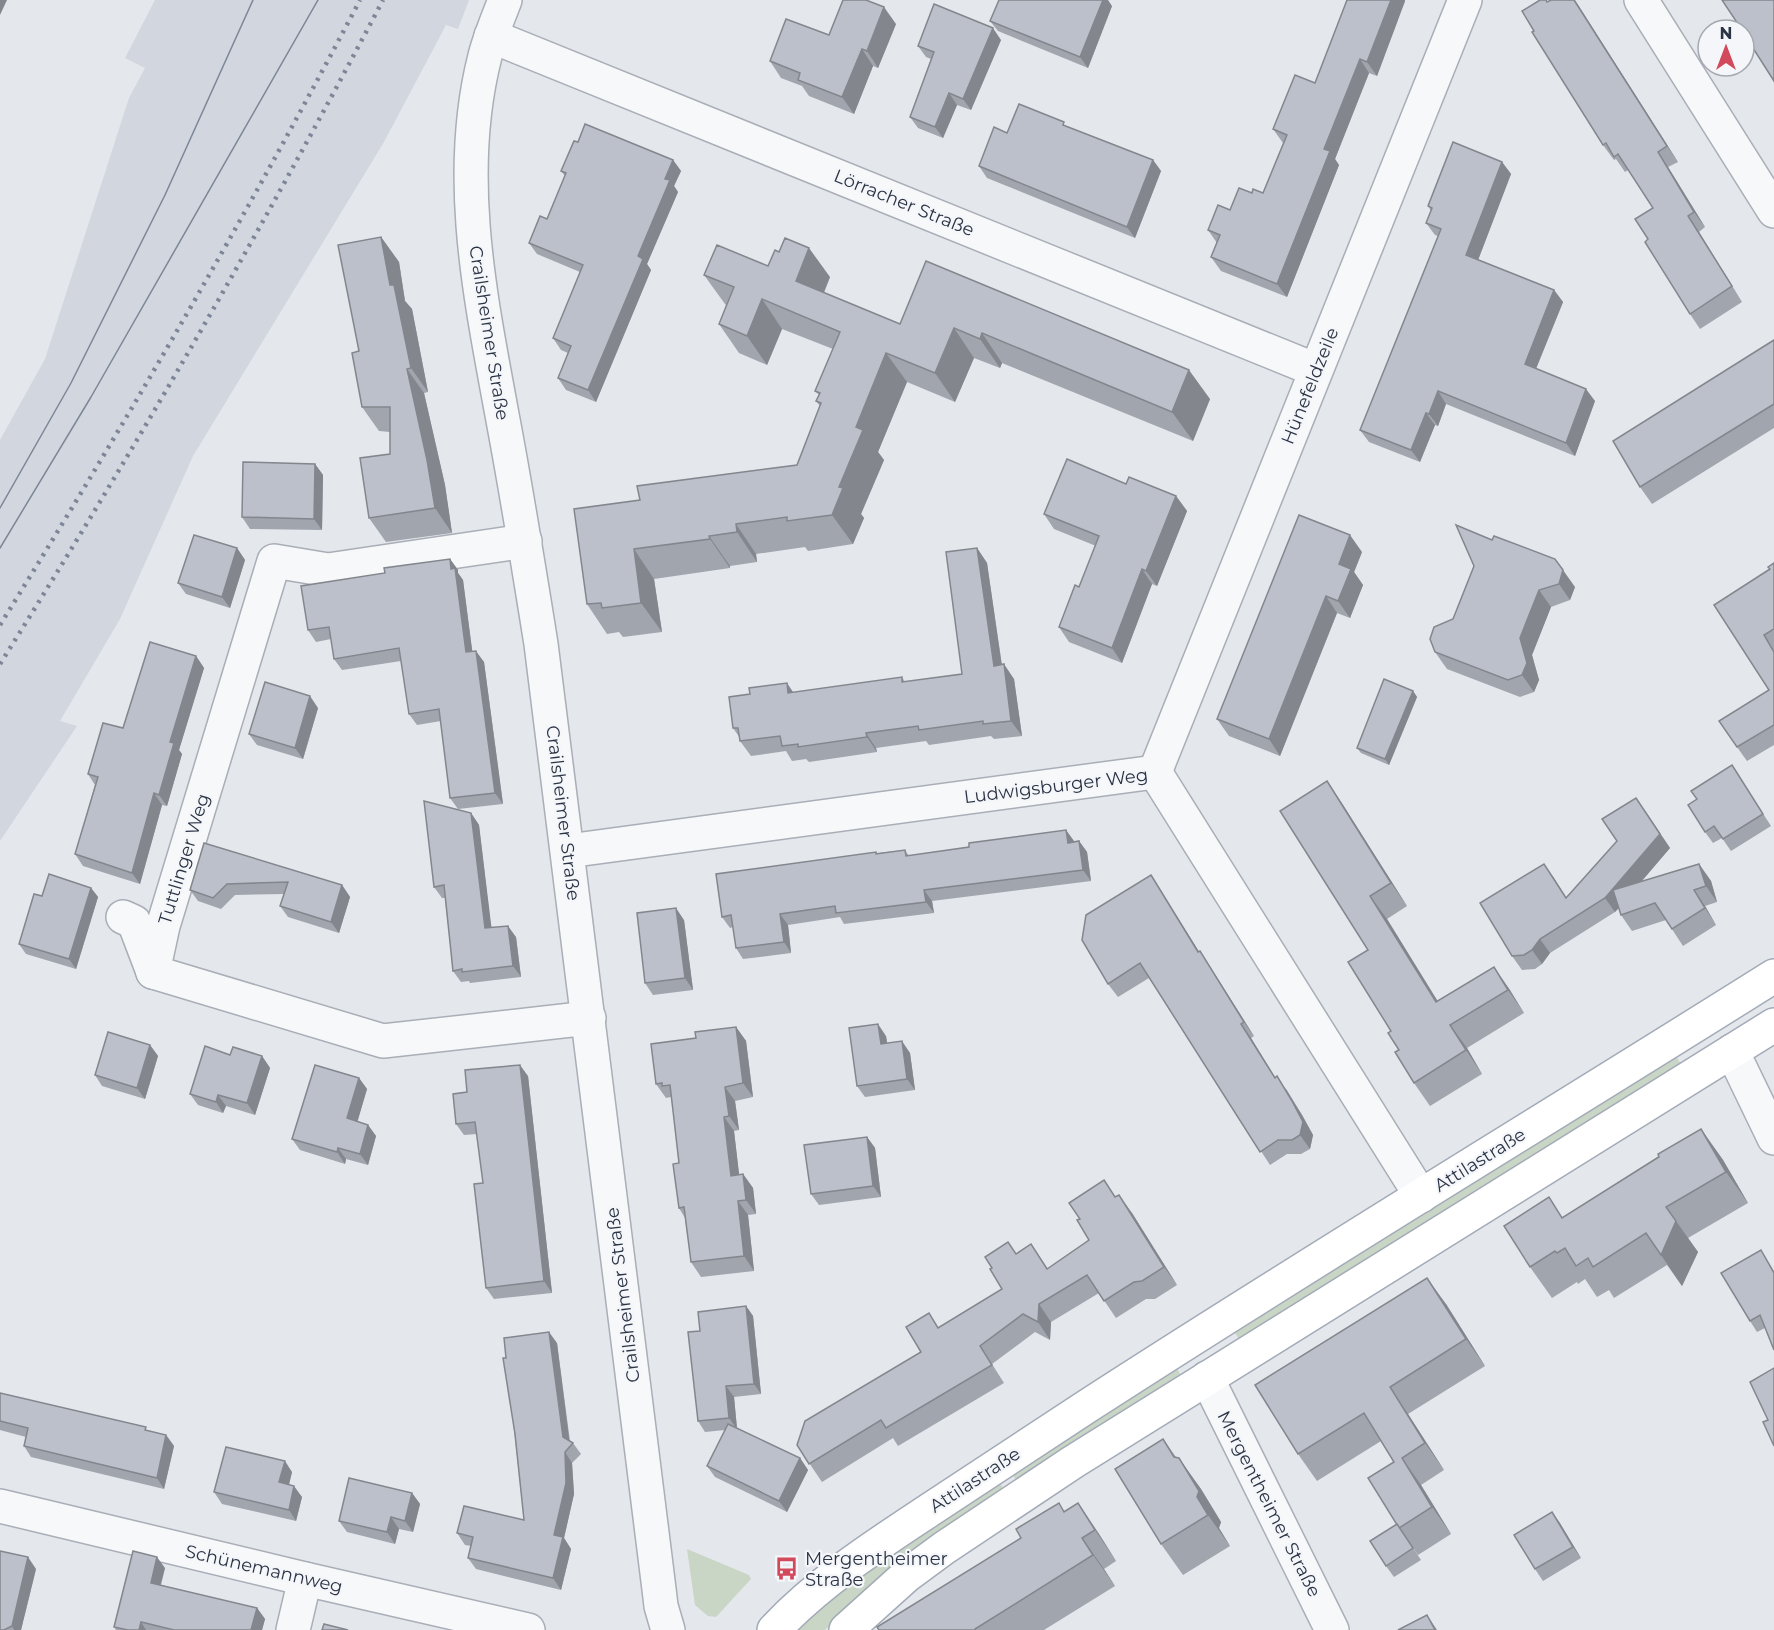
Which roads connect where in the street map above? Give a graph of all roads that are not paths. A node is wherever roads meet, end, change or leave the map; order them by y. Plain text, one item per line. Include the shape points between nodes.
1 (505, 0) edge
2 (1465, 0) edge
3 (1641, 0) edge
4 (491, 36) junction
5 (1774, 211) edge
6 (1316, 370) junction
7 (525, 541) junction
8 (1155, 772) junction
9 (568, 851) junction
10 (123, 917) dead end
11 (153, 972) junction
12 (1774, 976) edge
13 (1710, 1016) junction
14 (589, 1017) junction
15 (1774, 1025) edge
16 (1732, 1052) junction
17 (1774, 1138) edge
18 (1421, 1196) junction
19 (1185, 1342) junction
20 (1207, 1378) junction
21 (0, 1506) edge
22 (305, 1579) junction
23 (293, 1630) edge
24 (528, 1630) edge
25 (666, 1630) edge
26 (774, 1630) edge
27 (846, 1630) edge
28 (1332, 1630) edge

1 - 4 street, Crailsheimer Straße
2 - 6 street, Hünefeldzeile
3 - 5 street
4 - 6 street, Lörracher Straße
4 - 7 street, Crailsheimer Straße via 477,95 471,160 472,225 479,289
6 - 8 street, Hünefeldzeile
7 - 9 street, Crailsheimer Straße
7 - 11 street, Tuttlinger Weg via 328,570 274,561 163,926
8 - 9 street, Ludwigsburger Weg
8 - 18 street, Ludwigsburger Weg
9 - 14 street, Crailsheimer Straße
10 - 11 street via 134,922
11 - 14 street via 382,1041
12 - 13 main road, Attilastraße
13 - 16 main road
13 - 18 main road, Attilastraße
14 - 25 street, Crailsheimer Straße
15 - 16 main road
16 - 17 street
16 - 20 main road
18 - 19 main road, Attilastraße
19 - 20 main road
19 - 26 main road, Attilastraße via 873,1549 800,1602
20 - 27 main road via 944,1548
20 - 28 street, Mergentheimer Straße
21 - 22 street, Schünemannweg
22 - 23 street
22 - 24 street, Schünemannweg

